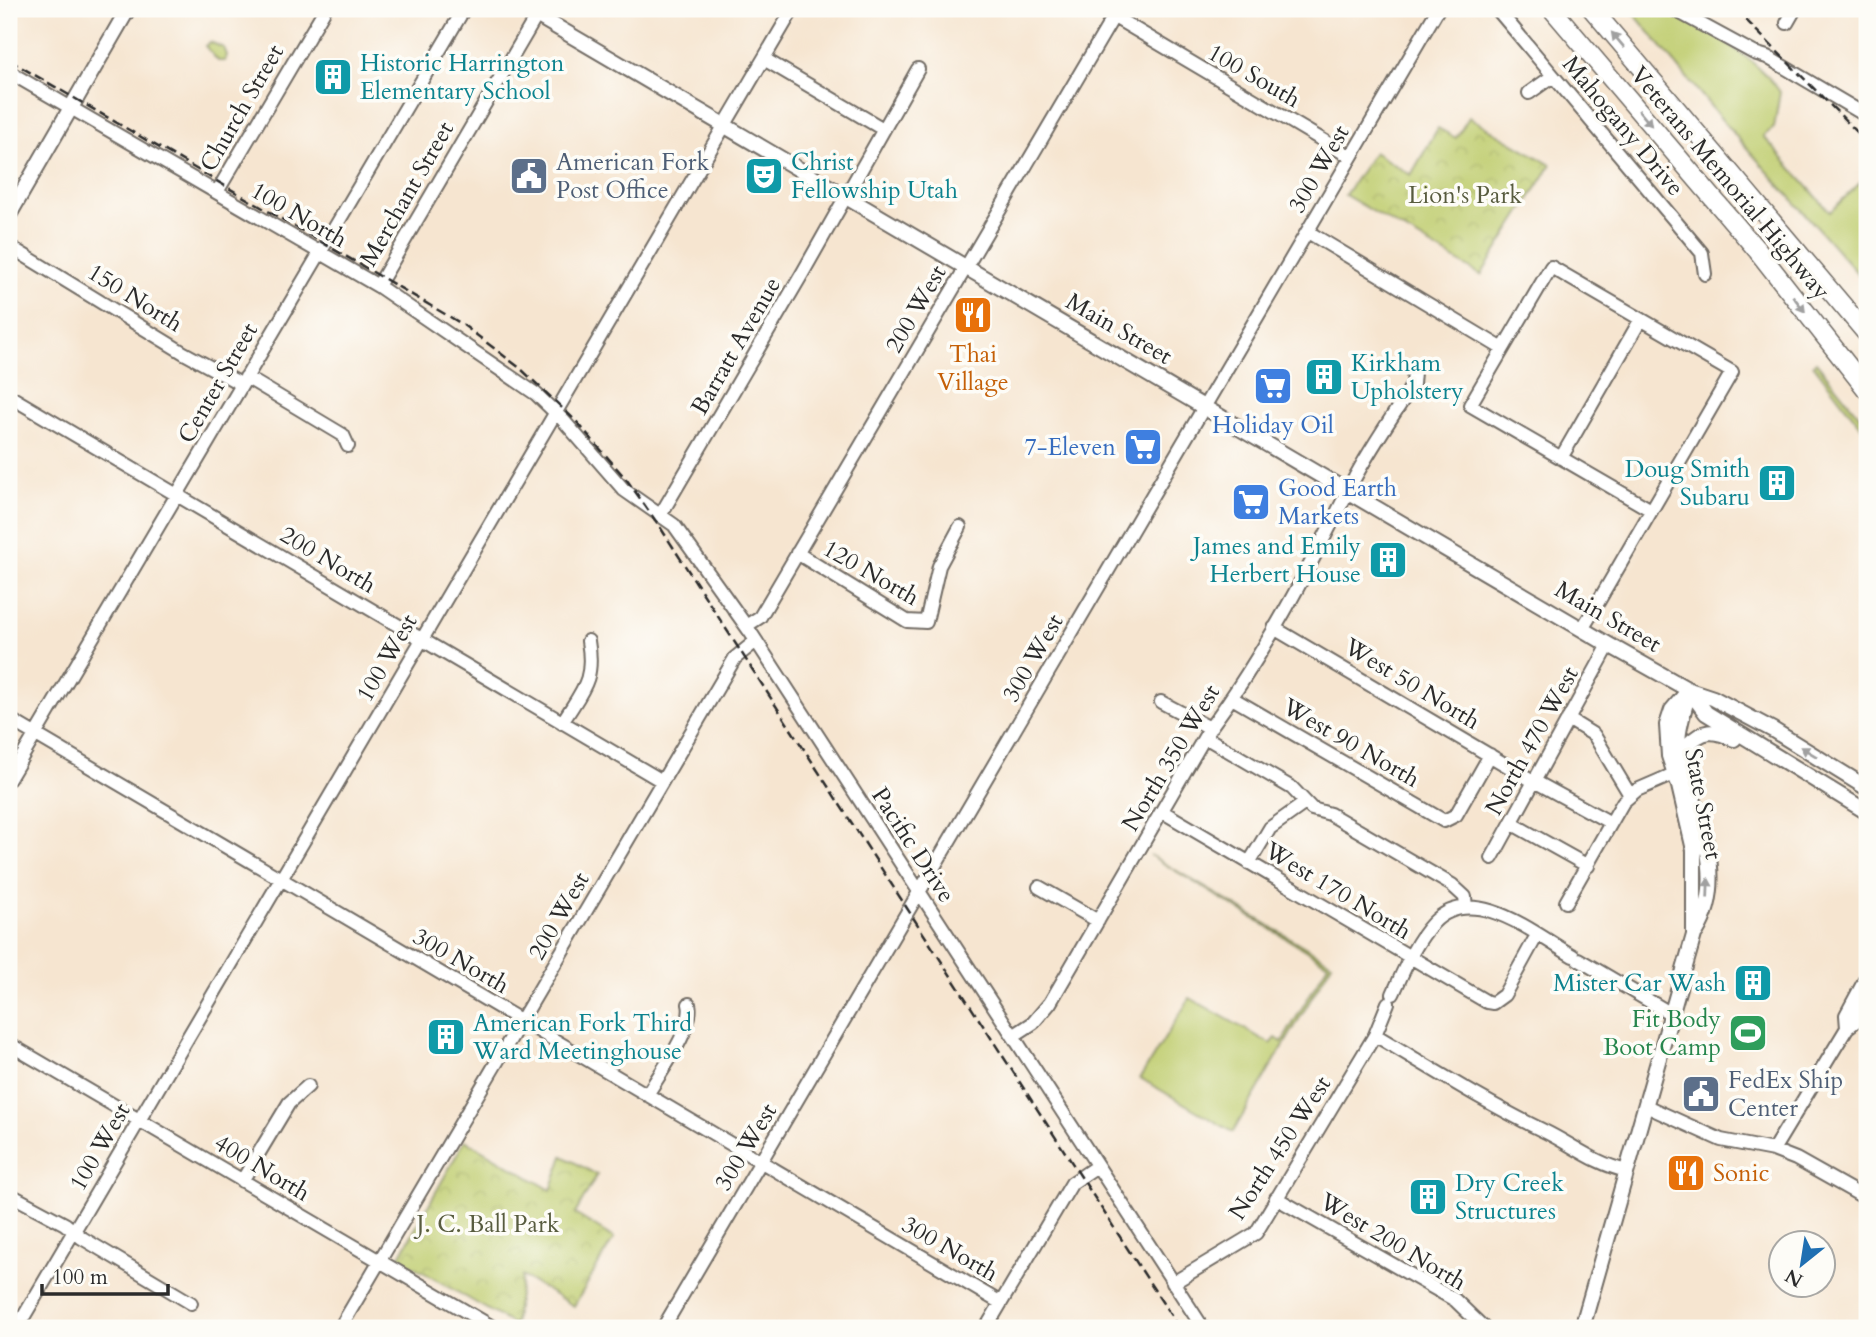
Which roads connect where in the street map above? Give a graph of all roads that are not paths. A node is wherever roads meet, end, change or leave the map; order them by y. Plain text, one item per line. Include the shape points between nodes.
1 (128, 9) edge
2 (325, 9) edge
3 (464, 9) edge
4 (793, 9) edge
5 (1101, 9) edge
6 (1438, 9) edge
7 (1497, 9) edge
8 (1552, 9) edge
9 (1592, 9) edge
10 (1673, 9) edge
11 (1688, 9) edge
12 (1795, 9) edge
13 (531, 12) edge
14 (1116, 13) edge
15 (1702, 22) junction
16 (1787, 23) dead end
17 (1754, 53) junction
18 (764, 59) junction
19 (918, 69) dead end
20 (9, 72) edge
21 (1553, 76) junction
22 (1529, 93) dead end
23 (71, 109) junction
24 (1867, 116) edge
25 (725, 125) junction
26 (1867, 125) edge
27 (883, 130) junction
28 (1351, 157) junction
29 (217, 191) junction
30 (846, 198) junction
31 (9, 215) edge
32 (1308, 232) junction
33 (9, 246) edge
34 (320, 252) junction
35 (965, 267) junction
36 (1705, 274) dead end
37 (377, 286) junction
38 (1642, 319) junction
39 (1860, 320) edge
40 (1867, 334) edge
41 (1503, 349) junction
42 (1414, 372) dead end
43 (244, 380) junction
44 (1867, 390) edge
45 (9, 396) edge
46 (1204, 406) junction
47 (556, 412) junction
48 (348, 446) dead end
49 (1561, 458) junction
50 (1349, 490) junction
51 (176, 495) junction
52 (1651, 510) junction
53 (661, 514) junction
54 (960, 527) dead end
55 (797, 553) junction
56 (746, 626) junction
57 (1274, 628) junction
58 (1582, 629) junction
59 (422, 640) junction
60 (588, 641) dead end
61 (756, 641) junction
62 (1609, 645) junction
63 (1689, 690) junction
64 (1232, 698) junction
65 (1161, 702) dead end
66 (9, 719) edge
67 (1568, 719) junction
68 (562, 723) junction
69 (1207, 733) junction
70 (35, 734) junction
71 (1490, 755) junction
72 (1773, 756) junction
73 (1680, 774) junction
74 (9, 779) edge
75 (1531, 779) junction
76 (663, 781) junction
77 (1867, 788) edge
78 (1630, 795) junction
79 (1305, 803) junction
80 (1867, 812) edge
81 (1163, 813) junction
82 (1511, 823) junction
83 (1611, 823) junction
84 (1492, 858) dead end
85 (1249, 863) junction
86 (1588, 866) junction
87 (280, 879) junction
88 (1039, 887) dead end
89 (919, 893) junction
90 (1566, 902) dead end
91 (1466, 907) junction
92 (1098, 921) junction
93 (1537, 935) junction
94 (1694, 935) junction
95 (1410, 959) junction
96 (1867, 976) edge
97 (1867, 1001) edge
98 (689, 1004) dead end
99 (1673, 1015) junction
100 (521, 1021) junction
101 (1846, 1028) junction
102 (1375, 1035) junction
103 (1013, 1036) junction
104 (9, 1044) edge
105 (307, 1086) dead end
106 (647, 1095) junction
107 (1646, 1106) junction
108 (139, 1121) junction
109 (1773, 1150) junction
110 (761, 1162) junction
111 (1097, 1166) junction
112 (1627, 1171) junction
113 (242, 1181) junction
114 (9, 1194) edge
115 (1276, 1198) junction
116 (1867, 1199) edge
117 (74, 1231) junction
118 (379, 1262) junction
119 (1173, 1283) junction
120 (191, 1303) dead end
121 (1001, 1303) junction
122 (17, 1328) edge
123 (340, 1328) edge
124 (494, 1328) edge
125 (663, 1328) edge
126 (986, 1328) edge
127 (1203, 1328) edge
128 (1484, 1328) edge
129 (1582, 1328) edge

1 - 23 main road
2 - 29 street, Church Street
3 - 34 street, Center Street
4 - 18 street, 100 West
5 - 14 street, 100 South
6 - 28 street, 300 West
7 - 21 street, Mahogany Drive
8 -> 44 highway, Veterans Memorial Highway via 1757,250
39 -> 9 highway, Veterans Memorial Highway
10 - 15 street
11 - 15 street
12 - 16 street
13 - 25 main road, Main Street
13 - 37 street, Merchant Street
14 - 28 street, 100 South
14 - 35 street, 200 West
15 - 17 street
17 - 24 street
17 - 26 street via 1763,63
18 - 25 street, 100 West
18 - 27 street
19 - 27 street, Barratt Avenue
20 - 23 street, 100 North
21 - 22 street
21 - 36 street, Mahogany Drive via 1702,253
23 - 29 street, 100 North
23 - 31 main road
25 - 30 main road, Main Street
25 - 47 street, 100 West
27 - 30 street, Barratt Avenue
28 - 32 street, 300 West
29 - 34 street, 100 North
30 - 35 main road, Main Street
30 - 53 street, Barratt Avenue
32 - 41 street
32 - 46 street, 300 West
33 - 43 street, 150 North via 184,353
34 - 37 street, 100 North
34 - 43 street, Center Street
35 - 46 main road, Main Street
35 - 55 street, 200 West
37 - 47 street, 100 North
38 - 41 street via 1551,267
38 - 49 street
38 - 52 street via 1732,372
39 - 40 highway, Veterans Memorial Highway
41 - 49 street via 1470,405
42 - 50 street, North 350 West via 1413,384
43 - 48 street, 150 North via 343,435
43 - 51 street, Center Street
45 - 51 street, 200 North
46 - 50 main road, Main Street
46 - 89 street, 300 West
47 - 53 street, Pacific Drive via 624,490
47 - 59 street, 100 West
49 - 52 street
50 - 57 street, North 350 West
50 - 58 main road, Main Street
51 - 59 street, 200 North
51 - 70 street, Center Street
52 - 58 street
53 - 56 street, Pacific Drive via 683,536
54 - 55 street, 120 North via 939,566 926,621 906,621
55 - 56 street, 200 West via 760,617
56 - 61 street, Pacific Drive
57 - 64 street, North 350 West
57 - 71 street, West 50 North
58 - 62 main road, Main Street
59 - 68 street, 200 North
59 - 87 street, 100 West
60 - 68 street via 593,667
61 - 76 street, 200 West via 735,657
61 - 89 street, Pacific Drive
62 - 63 main road, Main Street
62 - 67 street, North 470 West
63 - 72 main road, Main Street via 1706,713
63 - 73 main road, State Street via 1672,710 1667,725
77 -> 63 main road, Main Street via 1773,730
64 - 69 street, North 350 West
64 - 71 street, West 90 North via 1439,820 1449,821 1456,815
65 - 69 street
66 - 70 street, 300 North
67 - 75 street, North 470 West
67 - 78 street via 1594,735
68 - 76 street, 200 North
69 - 79 street via 1292,788
69 - 81 street, North 350 West
70 - 74 street, Center Street
70 - 87 street, 300 North
71 - 75 street, West 50 North
72 - 73 main road, State Street via 1721,733 1705,732 1687,746
72 - 80 main road, Main Street
73 - 78 street
73 - 94 main road, State Street via 1694,850
94 -> 73 main road, State Street via 1706,916 1707,837
75 - 82 street, North 470 West
75 - 83 street, West 50 North
76 - 100 street, 200 West
78 - 83 street
79 - 85 street via 1270,828
79 - 91 street via 1452,885 1465,897
81 - 85 street, West 170 North
81 - 92 street, North 350 West
82 - 84 street, North 470 West
82 - 86 street
83 - 86 street
85 - 95 street, West 170 North
86 - 90 street
87 - 100 street, 300 North
87 - 108 street, 100 West
88 - 92 street
89 - 103 street, Pacific Drive
89 - 110 street, 300 West
91 - 93 street via 1489,909
91 - 95 street, North 450 West via 1445,913 1433,923
92 - 103 street, North 350 West via 1050,1003 1033,1023
93 - 95 street, West 170 North via 1504,995 1493,1003
93 - 99 street
94 - 99 main road, State Street
95 - 102 street, North 450 West
96 - 101 street via 1846,1015
97 - 101 street via 1856,1021
98 - 106 street via 687,1027
99 - 107 main road, State Street
100 - 106 street, 300 North
100 - 118 street, 200 West
101 - 109 street
102 - 112 street via 1516,1119 1600,1164
102 - 115 street, North 450 West
103 - 111 street, Pacific Drive
104 - 108 street, 400 North
105 - 113 street via 289,1103
106 - 110 street, 300 North
107 - 109 street via 1721,1140
107 - 112 main road, State Street
108 - 113 street, 400 North
108 - 117 street, 100 West
109 - 116 street
110 - 121 street, 300 North
110 - 125 street, 300 West
111 - 119 street, Pacific Drive
111 - 121 street via 1072,1183
112 - 129 main road, State Street
113 - 118 street, 400 North
114 - 117 street
115 - 119 street, North 450 West via 1256,1233
115 - 128 street, West 200 North via 1455,1300
117 - 120 street
117 - 122 street, 100 West
118 - 123 street, 200 West
118 - 124 street, 400 North
119 - 127 street, Pacific Drive
121 - 126 street

